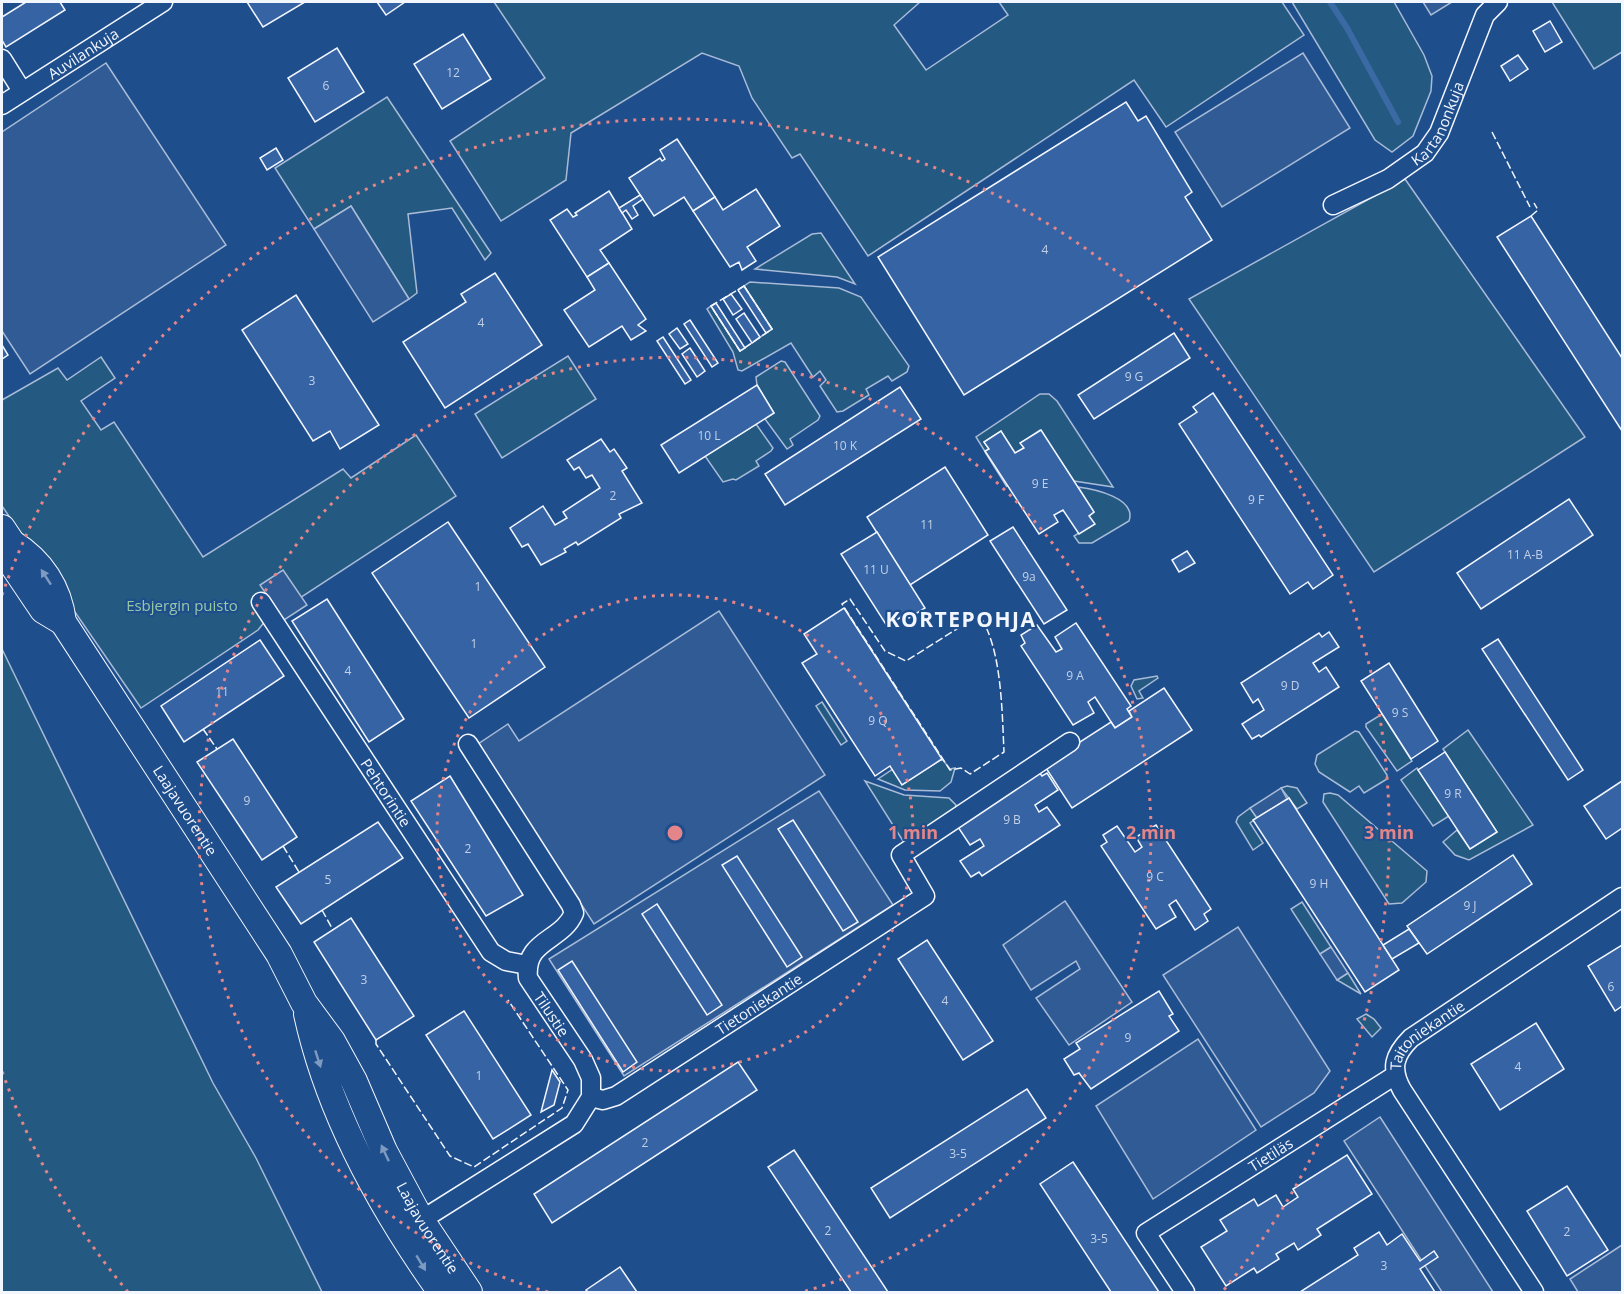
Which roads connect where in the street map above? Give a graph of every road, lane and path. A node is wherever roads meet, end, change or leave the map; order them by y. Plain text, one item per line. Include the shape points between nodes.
1 (163, 2) edge
2 (1498, 2) edge
3 (2, 58) edge
4 (22, 91) junction
5 (2, 105) edge
6 (1333, 205) dead end
7 (7, 536) edge
8 (261, 602) dead end
9 (1070, 742) dead end
10 (468, 744) dead end
11 (1623, 897) edge
12 (527, 964) junction
13 (1394, 1076) junction
14 (591, 1097) junction
15 (412, 1226) junction
16 (441, 1293) edge
17 (469, 1293) edge
18 (1185, 1293) edge
19 (1534, 1293) edge

1 - 4 street, Auvilankuja
2 - 6 street, Kartanonkuja via 1485,15 1439,133 1425,153 1388,180
3 - 4 street
4 - 5 street, Auvilankuja
7 - 15 main road, Laajavuorentie via 32,555 49,581 60,598 63,622 279,954 304,1003 331,1101 350,1141
8 - 12 street, Pehtorintie via 491,952 506,961
9 - 14 street, Tietoniekantie via 901,855 925,896 616,1096 603,1100
10 - 12 street via 574,913 569,924 545,940
11 - 13 street, Taitoniekantie via 1411,1038 1394,1059
12 - 14 street, Tilustie via 528,978 583,1060 591,1078
13 - 18 street, Tietiläs via 1146,1233
13 - 19 street, Taitoniekantie
14 - 15 street via 574,1124
15 -> 16 main road, Laajavuorentie
15 - 17 main road, Laajavuorentie

